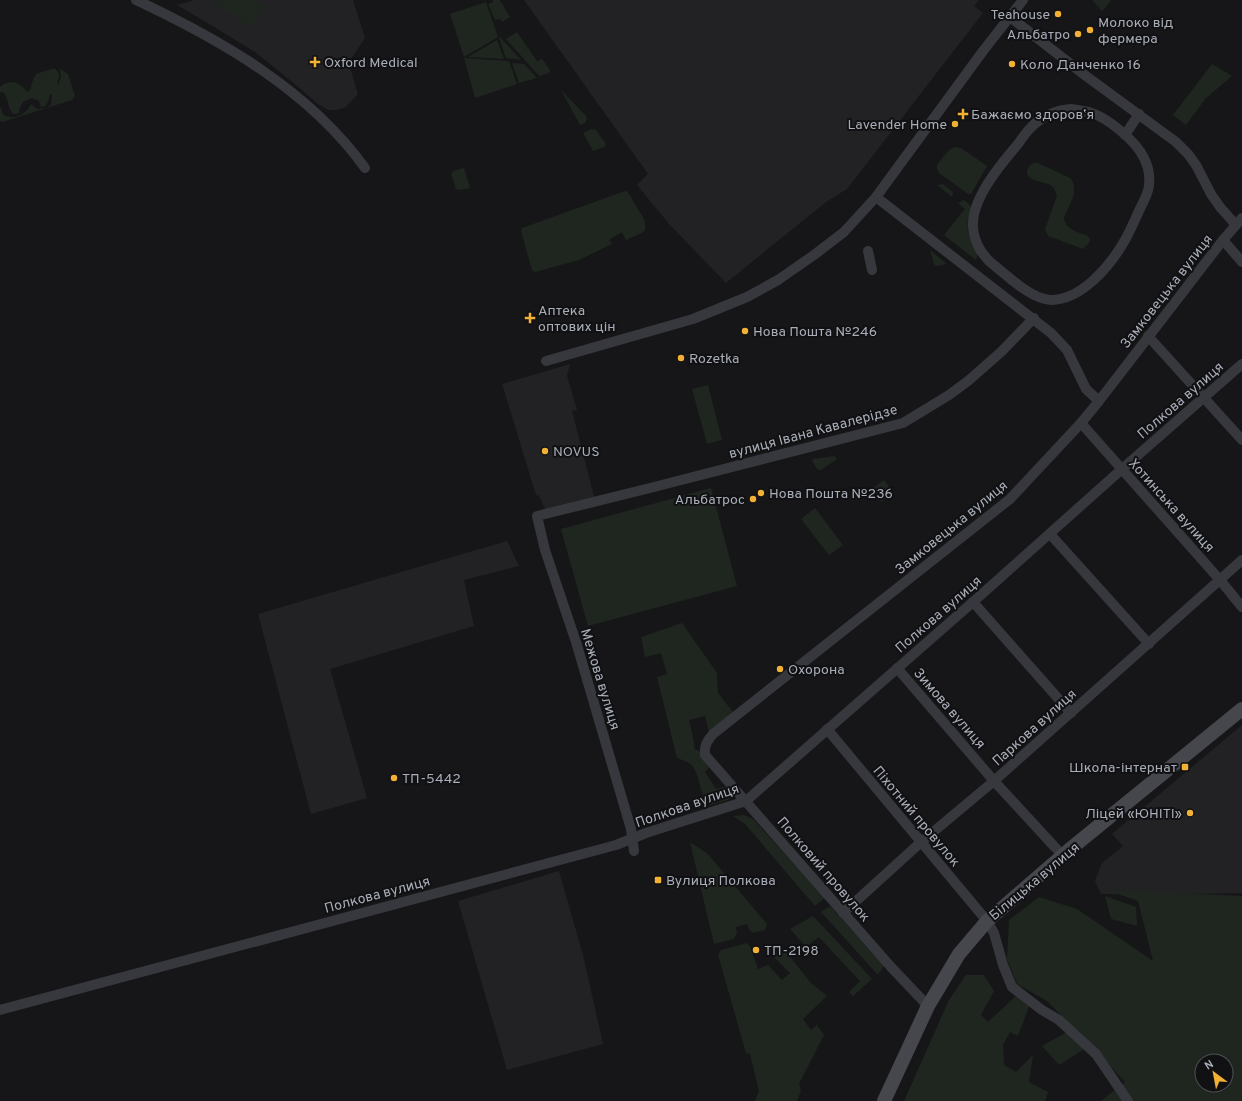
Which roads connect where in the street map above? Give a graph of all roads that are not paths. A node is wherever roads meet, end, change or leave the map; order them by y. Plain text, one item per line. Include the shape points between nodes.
1 (136, 0) edge
2 (1023, 0) edge
3 (1010, 17) junction
4 (1139, 114) junction
5 (1125, 135) junction
6 (365, 168) dead end
7 (876, 197) junction
8 (1239, 221) edge
9 (1223, 240) junction
10 (868, 251) dead end
11 (988, 260) junction
12 (1242, 262) edge
13 (872, 270) dead end
14 (976, 274) junction
15 (1034, 318) junction
16 (1148, 336) junction
17 (546, 361) dead end
18 (1242, 364) edge
19 (1204, 398) junction
20 (1099, 401) junction
21 (1081, 423) junction
22 (1242, 440) edge
23 (1122, 469) junction
24 (536, 516) joint
25 (1050, 534) junction
26 (1242, 560) edge
27 (1220, 580) junction
28 (973, 602) junction
29 (1242, 607) edge
30 (1149, 644) junction
31 (896, 668) junction
32 (1242, 709) edge
33 (1071, 713) junction
34 (827, 729) junction
35 (704, 748) joint
36 (994, 781) junction
37 (746, 801) junction
38 (632, 839) junction
39 (920, 843) junction
40 (634, 851) dead end
41 (1063, 856) junction
42 (843, 913) junction
43 (987, 921) junction
44 (928, 1006) junction
45 (0, 1010) edge
46 (884, 1101) edge
47 (1128, 1101) edge

1 - 6 street via 201,32 282,86 318,114
2 - 3 street
3 - 4 street
3 - 7 street
4 - 5 street
4 - 8 street via 1188,154 1211,194
5 - 11 street via 1106,120 1090,112 1071,109 1059,110 1032,126 990,178 974,216 976,242
5 - 11 street via 1144,157 1150,186 1125,240 1115,256 1090,284 1078,293 1050,300 1028,291
7 - 14 street
7 - 17 street via 844,232 778,280 747,297 693,319
8 - 9 street, Замковецька вулиця
9 - 12 street
9 - 16 street, Замковецька вулиця
10 - 13 street
11 - 14 street
14 - 15 street
15 - 20 street via 1068,350 1086,389
15 - 24 street, вулиця Івана Кавалерідзе via 968,381 903,423
16 - 19 street
16 - 20 street, Замковецька вулиця
18 - 19 street, Полкова вулиця
19 - 22 street
19 - 23 street, Полкова вулиця
20 - 21 street, Замковецька вулиця
21 - 23 street, Хотинська вулиця
21 - 35 street, Замковецька вулиця via 1010,499 713,734
23 - 25 street, Полкова вулиця
23 - 27 street, Хотинська вулиця
24 - 38 street, Межова вулиця via 576,642
25 - 28 street, Полкова вулиця
25 - 30 street
26 - 27 street, Паркова вулиця
27 - 29 street, Хотинська вулиця
27 - 30 street, Паркова вулиця
28 - 31 street, Полкова вулиця
28 - 33 street
30 - 33 street, Паркова вулиця
31 - 34 street, Полкова вулиця
31 - 36 street, Зимова вулиця
32 - 41 main road, Білицька вулиця
33 - 36 street, Паркова вулиця
34 - 37 street, Полкова вулиця
34 - 39 street, Піхотний провулок
35 - 37 street, Полковий провулок via 705,755
36 - 39 street, Паркова вулиця
36 - 41 street, Зимова вулиця
37 - 38 street, Полкова вулиця
37 - 42 street, Полковий провулок
38 - 40 street, Межова вулиця
38 - 45 street, Полкова вулиця
39 - 42 street, Паркова вулиця
39 - 43 street, Піхотний провулок
41 - 43 main road, Білицька вулиця
42 - 44 street, Полковий провулок
43 - 44 main road, Білицька вулиця via 959,954
43 - 47 street, Піхотний провулок via 994,933 1012,987 1059,1020 1096,1054
44 - 46 main road, Білицька вулиця

